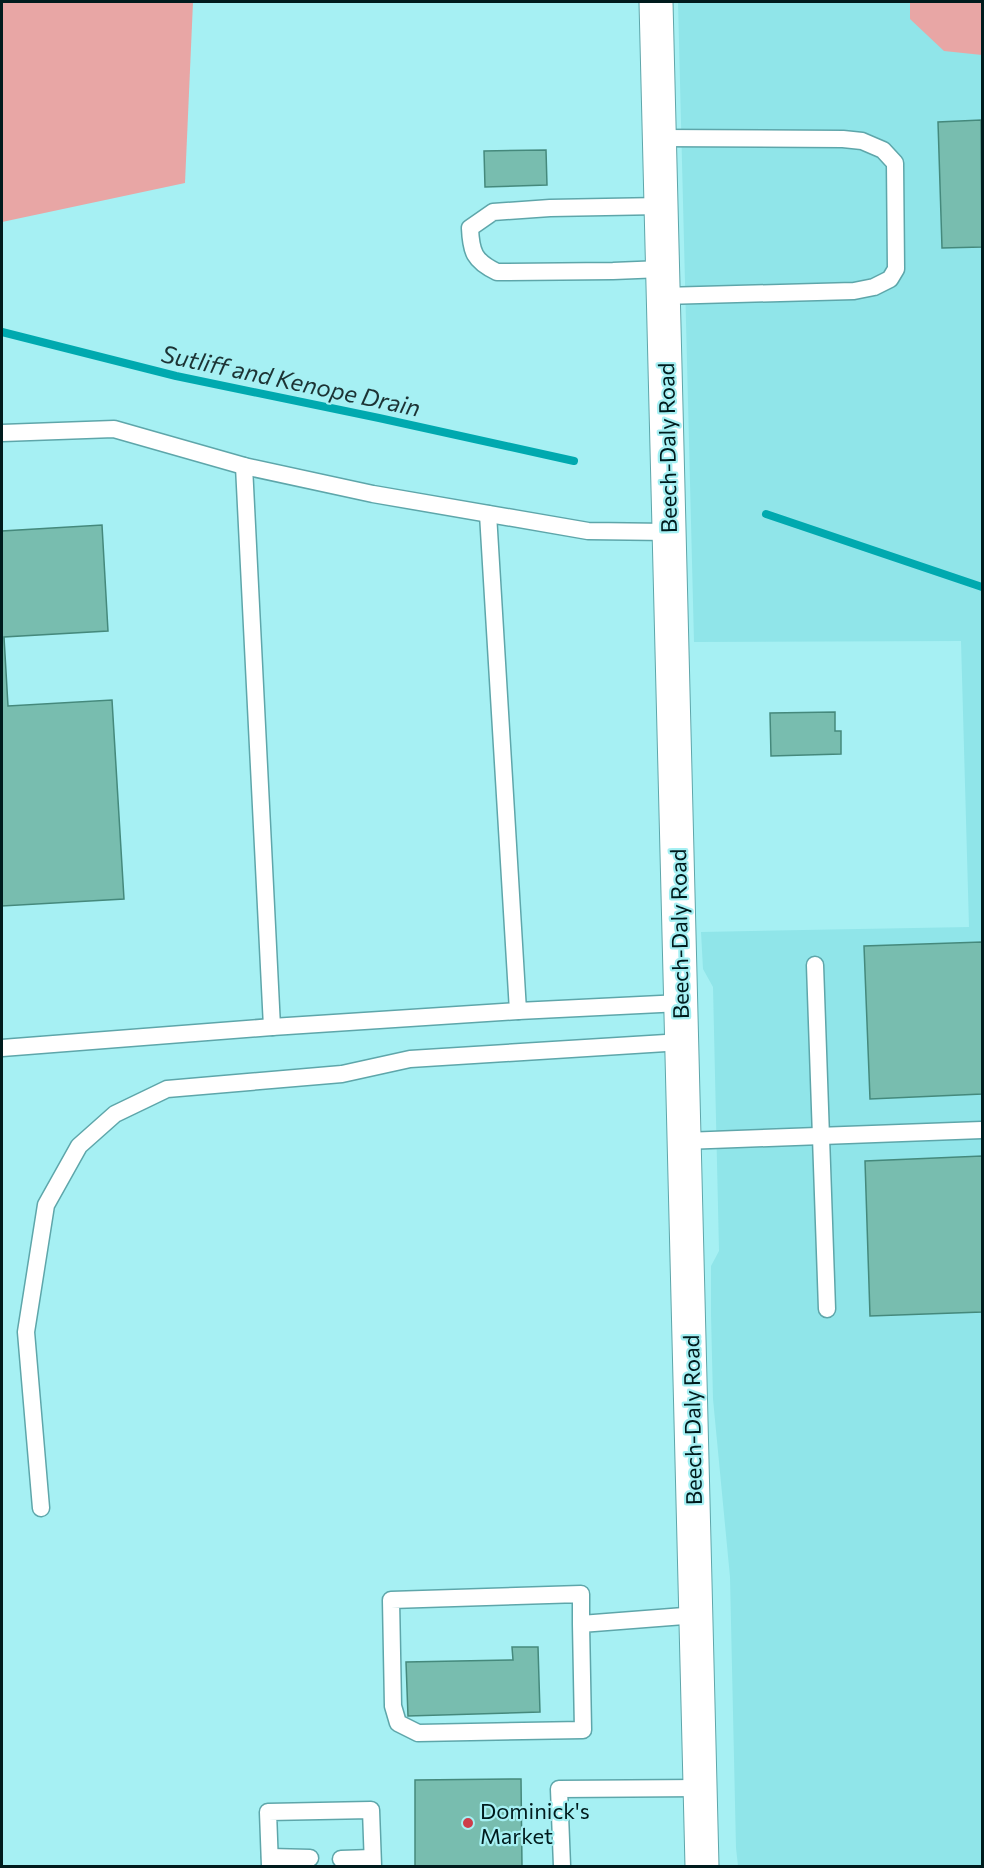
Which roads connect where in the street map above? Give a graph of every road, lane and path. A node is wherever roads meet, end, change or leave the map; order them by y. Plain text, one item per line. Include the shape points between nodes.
1 (656, 2) edge
2 (659, 138) junction
3 (661, 206) junction
4 (663, 283) junction
5 (2, 432) edge
6 (244, 466) junction
7 (488, 514) junction
8 (669, 532) junction
9 (815, 965) dead end
10 (681, 1003) junction
11 (518, 1011) junction
12 (272, 1027) junction
13 (682, 1042) junction
14 (2, 1048) edge
15 (982, 1130) edge
16 (820, 1136) junction
17 (684, 1141) junction
18 (827, 1309) dead end
19 (41, 1508) dead end
20 (696, 1615) junction
21 (581, 1624) junction
22 (700, 1788) junction
23 (310, 1858) dead end
24 (341, 1859) dead end
25 (270, 1862) edge
26 (373, 1862) edge
27 (561, 1866) edge
28 (702, 1866) edge

1 - 2 street, Beech-Daly Road
2 - 3 street, Beech-Daly Road
2 - 4 lane via 862,141 883,150 895,163 896,269 890,279 855,291
3 - 4 street, Beech-Daly Road
3 - 4 lane via 493,212 470,228 471,248 483,266 496,272 613,271
4 - 8 street, Beech-Daly Road
5 - 6 lane via 114,429
6 - 7 lane
6 - 12 lane
7 - 8 lane via 588,531
7 - 11 lane
8 - 10 street, Beech-Daly Road
9 - 16 lane
10 - 11 lane
10 - 13 street, Beech-Daly Road
11 - 12 lane
12 - 14 lane
13 - 17 street, Beech-Daly Road
13 - 19 lane via 410,1059 342,1074 167,1089 115,1114 79,1146 46,1205 26,1332
15 - 16 lane
16 - 17 lane
16 - 18 lane
17 - 20 street, Beech-Daly Road
20 - 21 lane
20 - 22 street, Beech-Daly Road
21 - 21 lane via 583,1730 418,1733 398,1723 393,1706 391,1600 580,1594
22 - 27 lane via 559,1789
22 - 28 street, Beech-Daly Road
23 - 25 lane
24 - 26 lane
25 - 26 lane via 268,1812 371,1810

